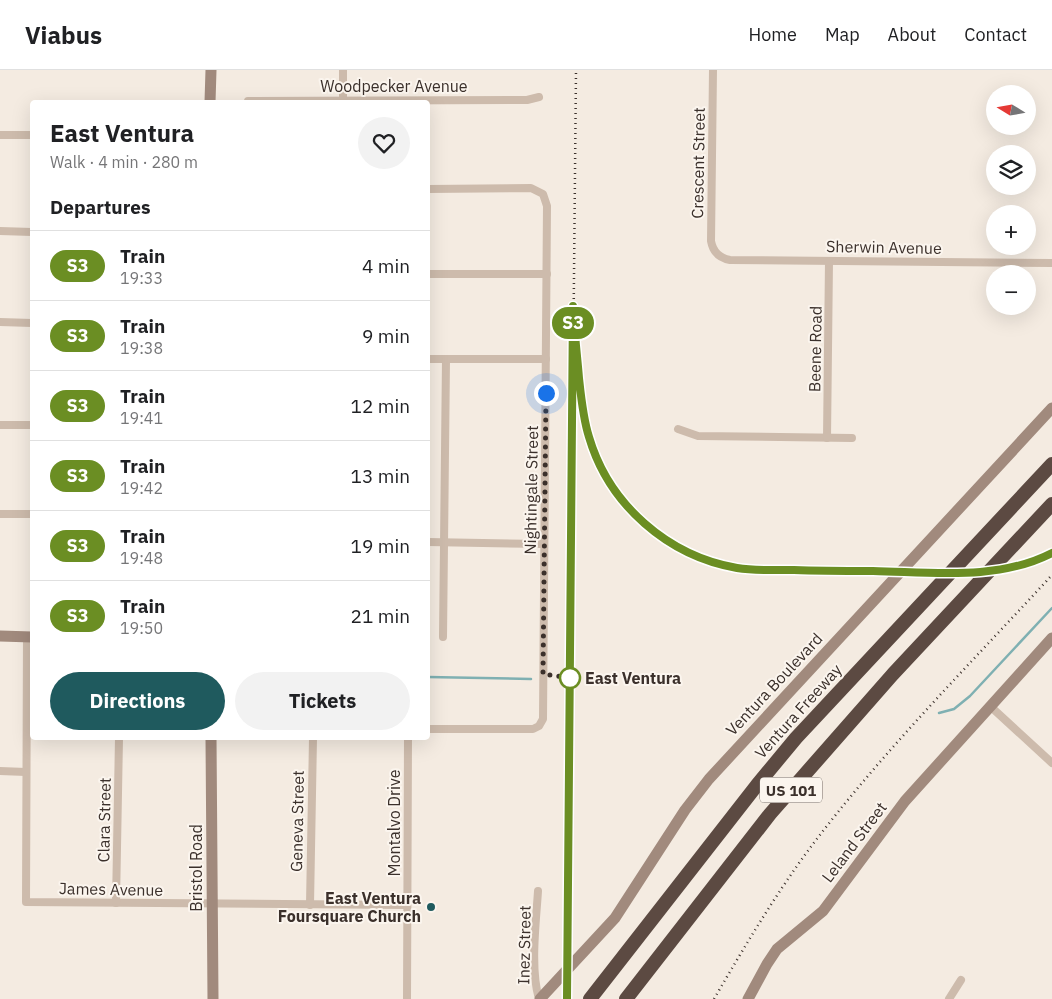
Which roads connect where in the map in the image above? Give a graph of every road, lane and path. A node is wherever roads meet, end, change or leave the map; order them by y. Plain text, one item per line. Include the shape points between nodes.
1 (210, 70) edge
2 (343, 70) edge
3 (713, 70) edge
4 (539, 97) dead end
5 (210, 100) edge
6 (343, 100) edge
7 (430, 101) edge
8 (0, 135) edge
9 (30, 135) edge
10 (430, 189) edge
11 (0, 231) edge
12 (30, 232) edge
13 (718, 255) joint
14 (829, 261) junction
15 (1052, 263) edge
16 (430, 274) edge
17 (546, 274) junction
18 (0, 322) edge
19 (30, 322) edge
20 (546, 358) junction
21 (430, 360) edge
22 (446, 360) junction
23 (1052, 408) edge
24 (0, 425) edge
25 (30, 425) edge
26 (678, 429) dead end
27 (827, 438) junction
28 (852, 438) dead end
29 (1052, 464) edge
30 (1052, 504) edge
31 (0, 514) edge
32 (30, 514) edge
33 (430, 542) edge
34 (444, 542) junction
35 (544, 544) junction
36 (0, 636) edge
37 (30, 637) edge
38 (443, 637) dead end
39 (1052, 638) edge
40 (990, 706) junction
41 (30, 725) edge
42 (430, 729) edge
43 (119, 740) edge
44 (211, 740) edge
45 (313, 740) edge
46 (408, 740) edge
47 (1052, 763) edge
48 (0, 771) edge
49 (26, 772) junction
50 (538, 890) dead end
51 (116, 903) junction
52 (212, 904) junction
53 (310, 905) junction
54 (407, 906) junction
55 (961, 980) dead end
56 (213, 999) edge
57 (406, 999) edge
58 (540, 999) edge
59 (590, 999) edge
60 (626, 999) edge
61 (748, 999) edge
62 (949, 999) edge

1 - 5 street
2 - 6 street
3 - 13 street, Crescent Street via 711,241
4 - 7 street, Woodpecker Avenue via 527,100
8 - 9 street
10 - 17 street, Nightingale Street via 531,188 543,194 547,206
11 - 12 street
13 - 14 street, Sherwin Avenue via 730,260
14 - 15 street, Sherwin Avenue
14 - 27 street, Beene Road
16 - 17 street
17 - 20 street, Nightingale Street
18 - 19 street
20 - 22 street
20 - 35 street, Nightingale Street
21 - 22 street
22 - 34 street
23 - 58 street, Ventura Boulevard via 709,779 685,810 615,918
24 - 25 street
26 - 27 street via 698,436
27 - 28 street
29 - 59 highway, Ventura Freeway / US 101 via 796,738
30 - 60 highway, US 101 via 893,674 770,814
31 - 32 street
33 - 34 street
34 - 35 street
34 - 38 street
35 - 42 street, Nightingale Street via 542,719 539,726 533,729
36 - 37 street
37 - 41 street
39 - 40 street, Leland Street
40 - 47 street
40 - 61 street, Leland Street via 905,801 823,911 777,950
41 - 49 street
43 - 51 street, Clara Street
44 - 52 street, Bristol Road
45 - 53 street, Geneva Street
46 - 54 street, Montalvo Drive
48 - 49 street
49 - 51 street, James Avenue via 26,902
50 - 58 street, Inez Street via 535,947 536,988
51 - 52 street, James Avenue
52 - 53 street, James Avenue
52 - 56 street, Bristol Road
53 - 54 street, James Avenue
54 - 57 street, Montalvo Drive
55 - 62 street

